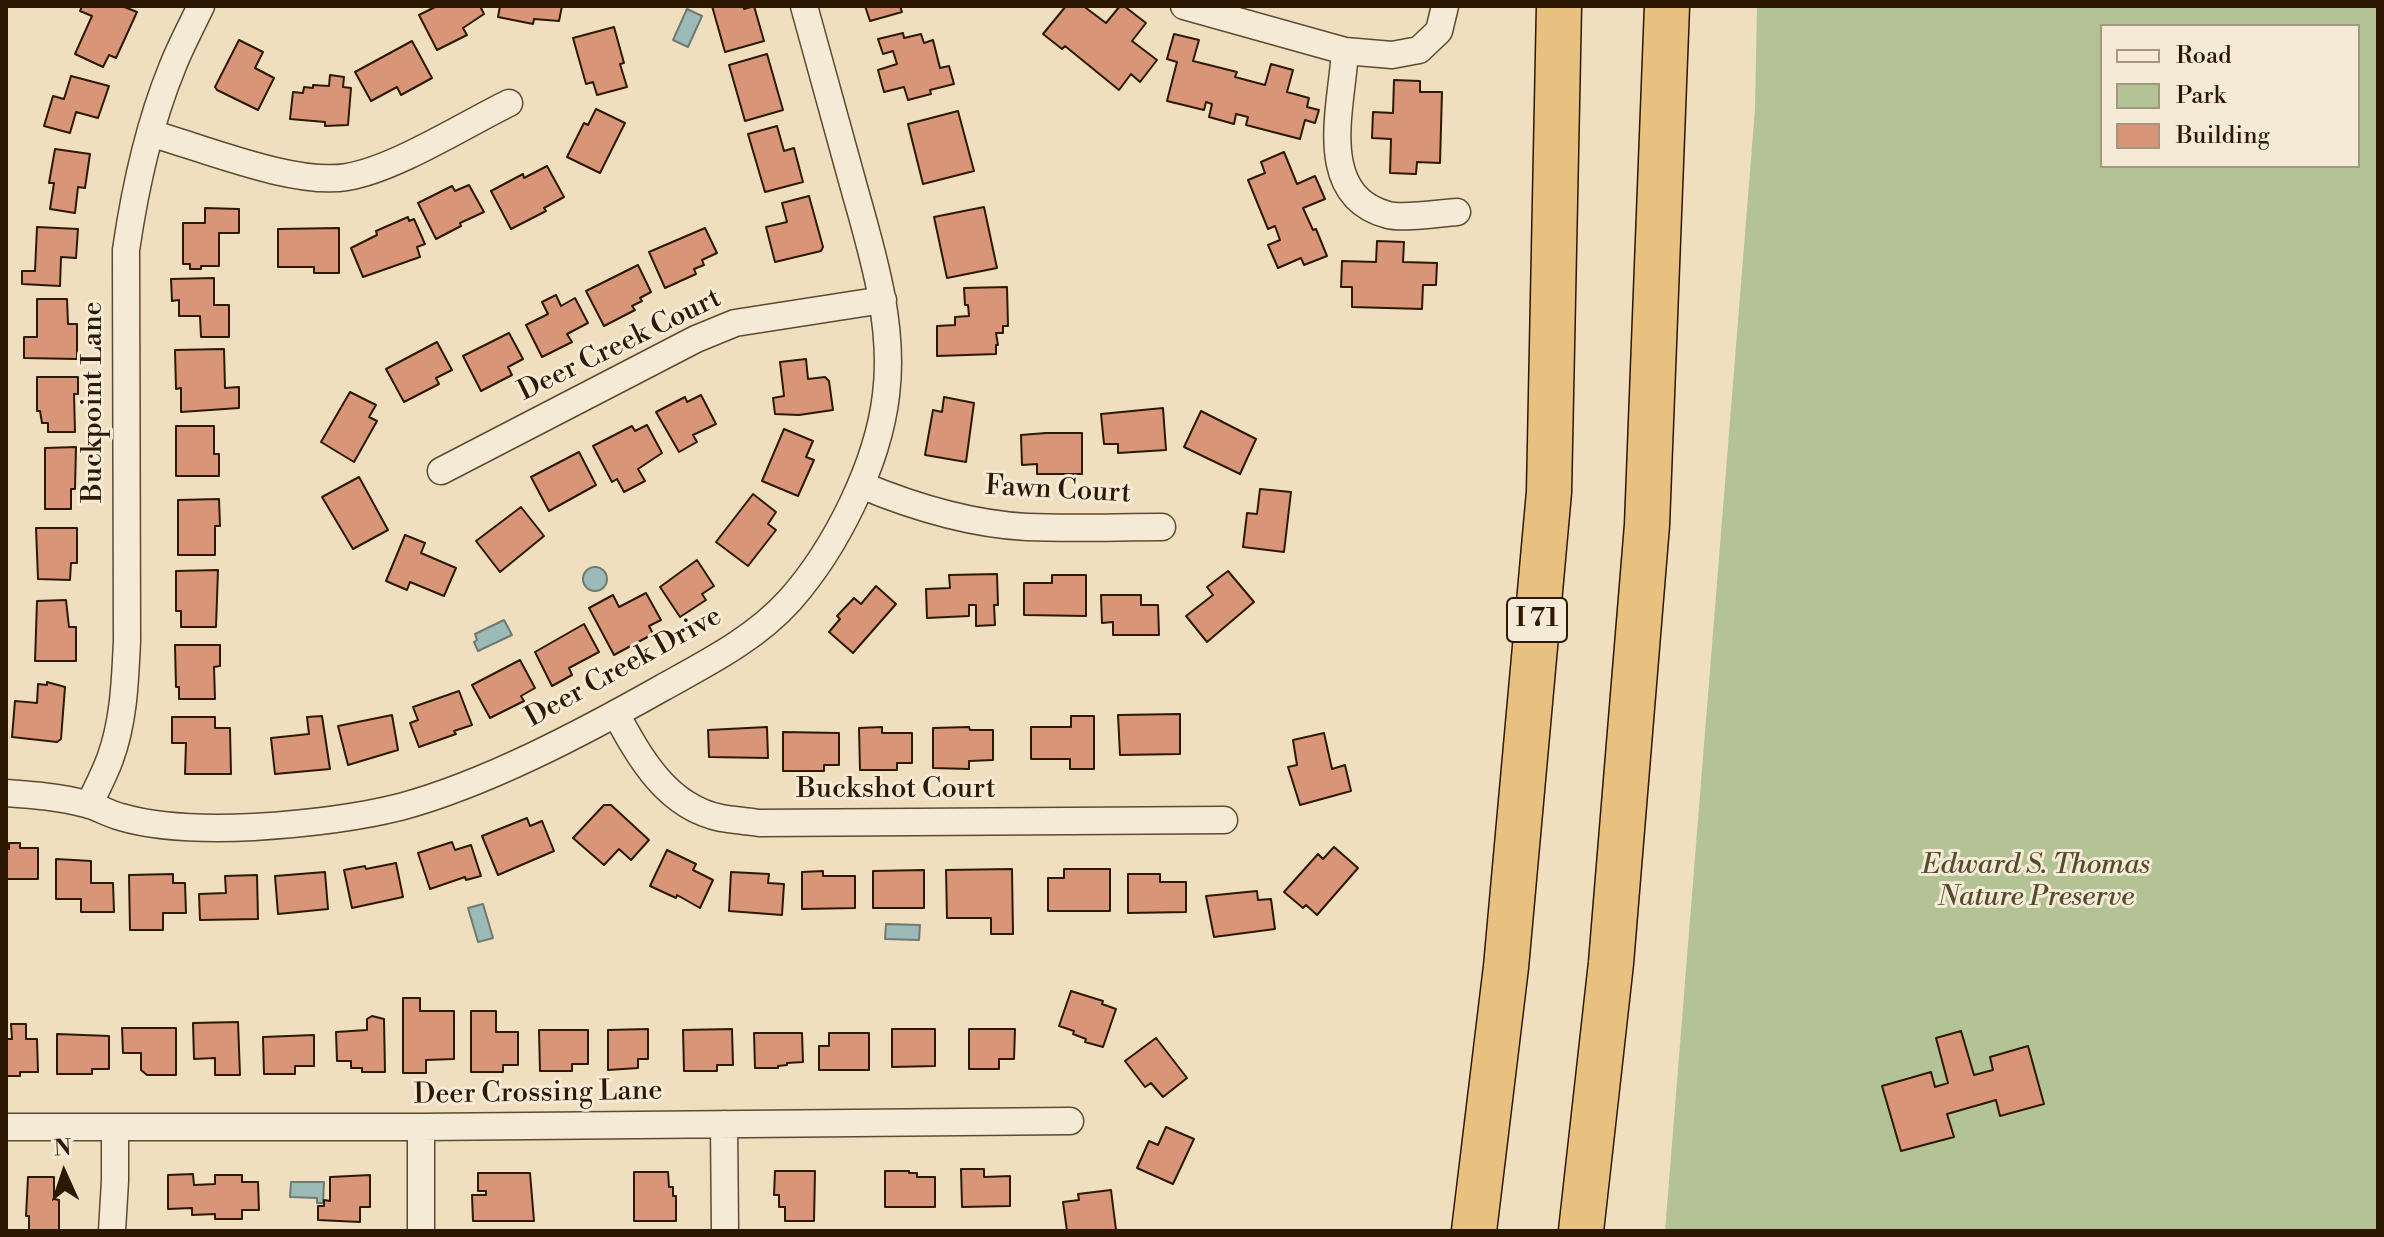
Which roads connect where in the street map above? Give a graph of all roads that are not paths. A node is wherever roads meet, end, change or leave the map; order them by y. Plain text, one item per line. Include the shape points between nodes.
1 (201, 6) edge
2 (804, 6) edge
3 (1184, 6) edge
4 (1559, 6) edge
5 (1667, 6) edge
6 (1442, 19) edge
7 (1345, 51) junction
8 (509, 103) dead end
9 (150, 133) junction
10 (1457, 212) dead end
11 (883, 300) junction
12 (441, 471) dead end
13 (861, 485) junction
14 (1162, 527) dead end
15 (616, 714) junction
16 (6, 793) edge
17 (89, 805) junction
18 (1224, 820) dead end
19 (1070, 1121) dead end
20 (724, 1124) junction
21 (6, 1127) edge
22 (421, 1127) junction
23 (115, 1128) junction
24 (112, 1231) edge
25 (421, 1231) edge
26 (725, 1231) edge
27 (1474, 1231) edge
28 (1581, 1231) edge

1 - 9 street, Buckpoint Lane via 172,67
2 - 11 street, Deer Creek Drive
3 - 7 street
4 - 27 highway, I 71 via 1549,492 1506,967
5 - 28 highway via 1647,525 1611,963
6 - 7 street via 1419,50 1392,55
7 - 10 street via 1338,159 1359,199 1389,215
8 - 9 street via 388,164 343,178 298,176
9 - 17 street, Buckpoint Lane via 134,190 126,250 125,690 110,759
11 - 12 street, Deer Creek Court via 735,323
11 - 13 street, Deer Creek Drive via 886,395
13 - 14 street, Fawn Court via 962,518 1026,527
13 - 15 street, Deer Creek Drive via 826,550 790,600 734,647
15 - 17 street, Deer Creek Drive via 477,781 358,816 250,827 168,825 122,818
15 - 18 street, Buckshot Court via 657,780 690,806 718,818 759,823
16 - 17 street, Deer Creek Drive
19 - 20 street, Deer Crossing Lane
20 - 22 street, Deer Crossing Lane
20 - 26 street
21 - 23 street, Deer Crossing Lane
22 - 23 street, Deer Crossing Lane
22 - 25 street
23 - 24 street

